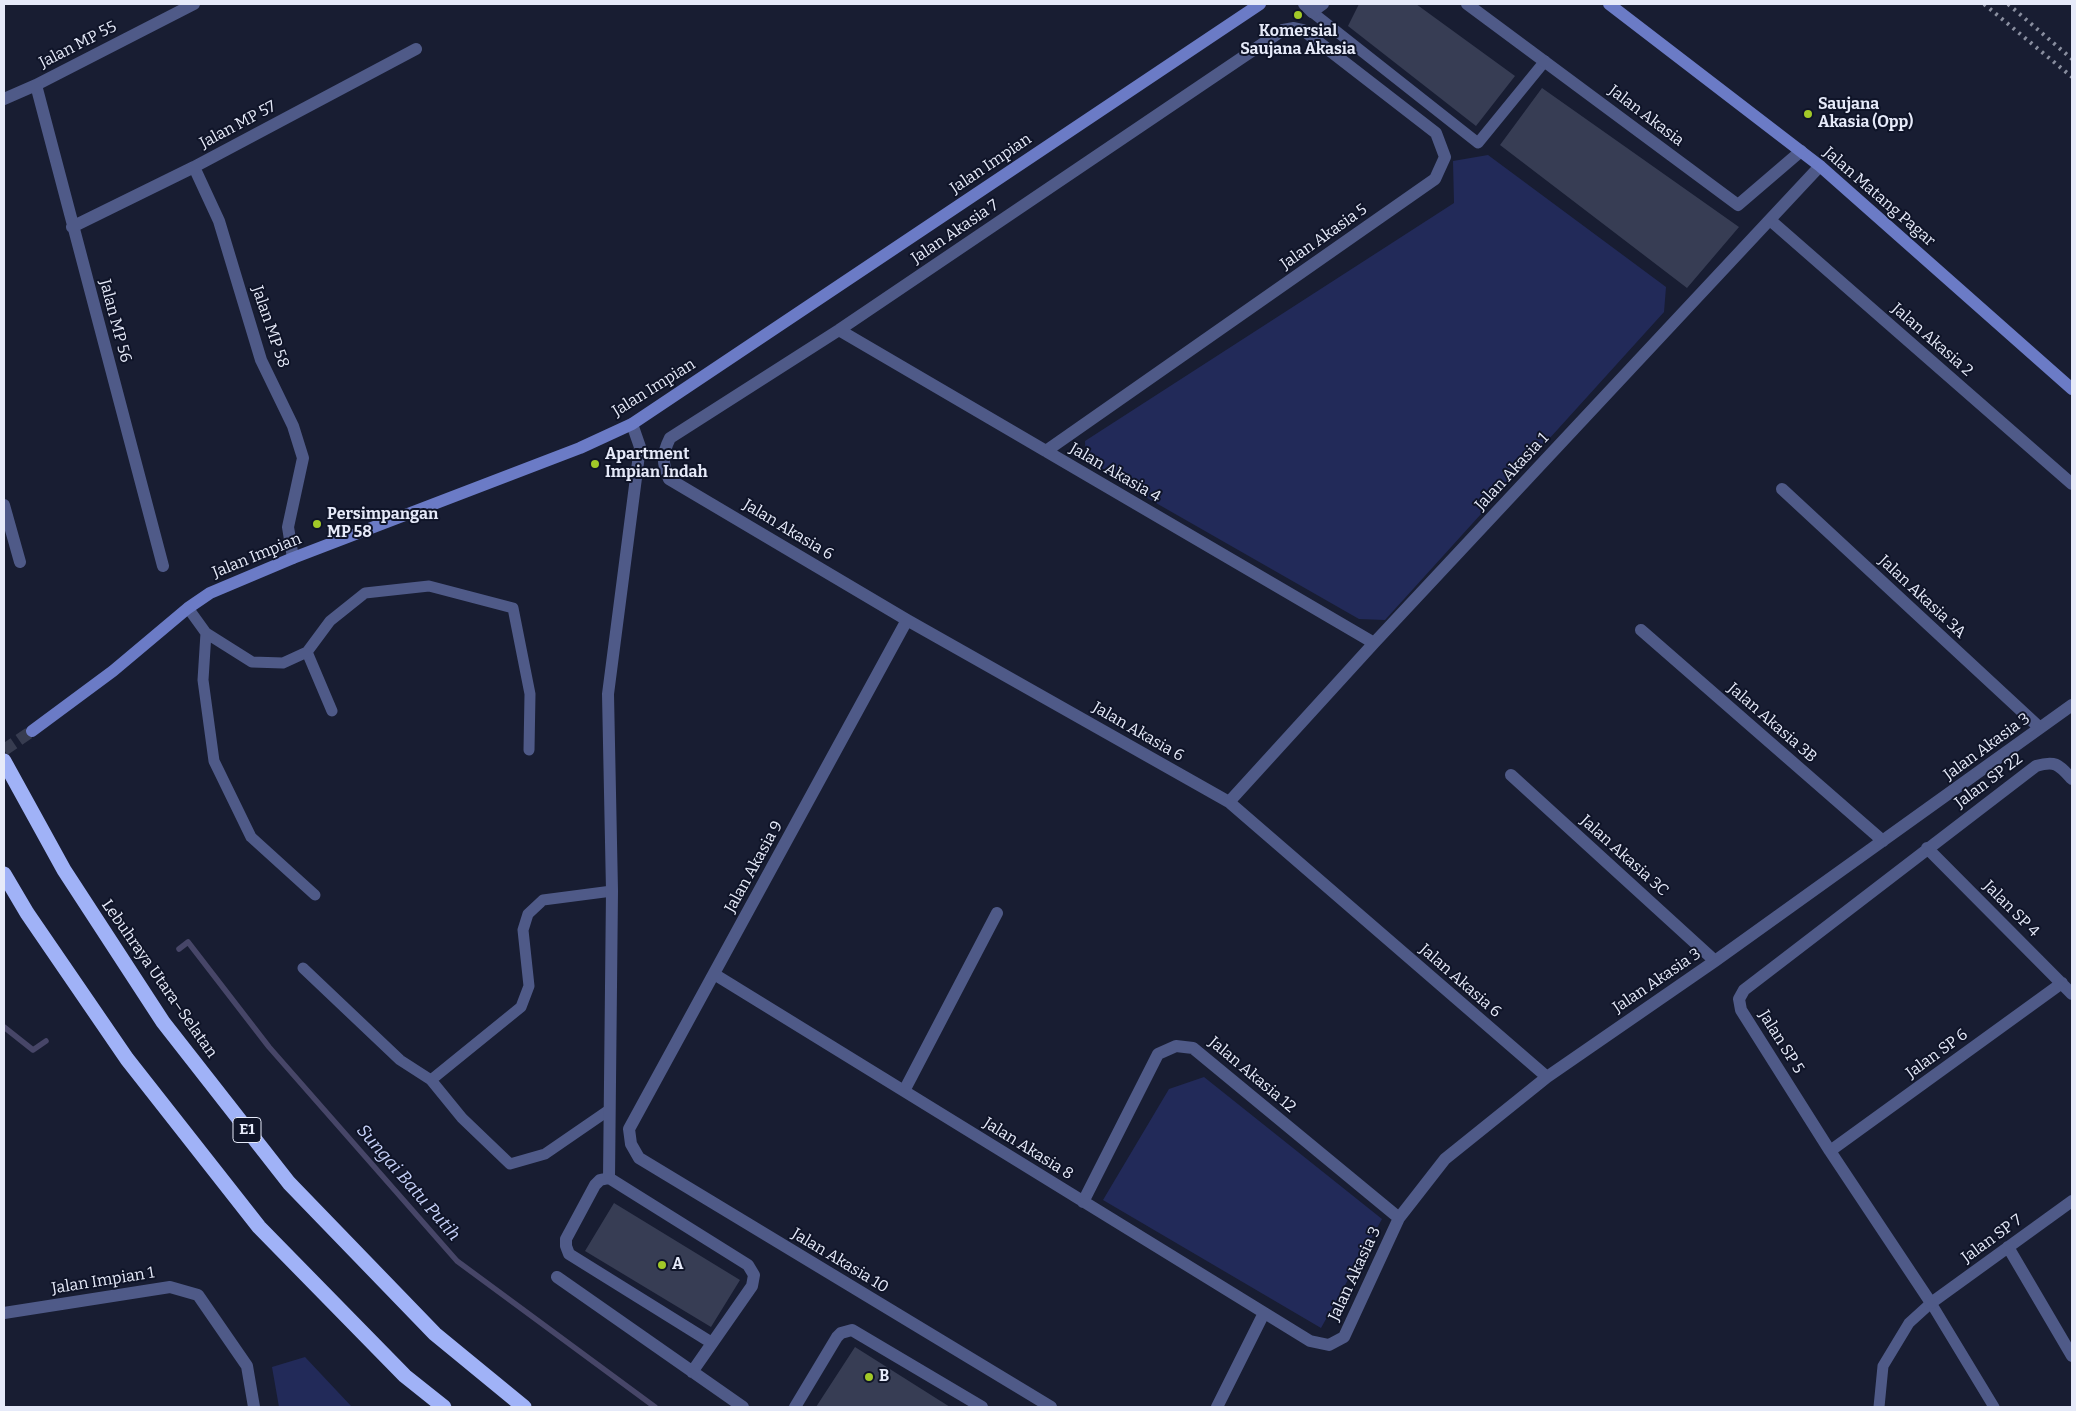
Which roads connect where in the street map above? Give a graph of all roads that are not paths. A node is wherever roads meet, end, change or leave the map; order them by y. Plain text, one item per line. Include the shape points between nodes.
1 (194, 4) edge
2 (1260, 4) edge
3 (1323, 4) edge
4 (1468, 4) edge
5 (1609, 4) edge
6 (1308, 8) edge
7 (1294, 28) joint
8 (416, 49) dead end
9 (1544, 61) junction
10 (36, 85) junction
11 (4, 99) edge
12 (1801, 151) junction
13 (1820, 166) junction
14 (194, 167) junction
15 (1770, 220) junction
16 (72, 227) junction
17 (840, 330) junction
18 (2072, 389) edge
19 (632, 424) junction
20 (1046, 451) junction
21 (669, 479) joint
22 (2072, 484) edge
23 (1782, 489) dead end
24 (4, 505) edge
25 (293, 558) junction
26 (20, 562) dead end
27 (163, 566) dead end
28 (188, 608) junction
29 (907, 620) junction
30 (1641, 630) dead end
31 (206, 632) junction
32 (1374, 642) junction
33 (307, 652) junction
34 (2072, 705) edge
35 (332, 711) dead end
36 (2040, 728) junction
37 (32, 731) tunnel mouth
38 (530, 750) dead end
39 (4, 761) edge
40 (1511, 775) dead end
41 (2072, 779) edge
42 (1229, 802) junction
43 (1883, 841) junction
44 (1927, 848) junction
45 (4, 874) edge
46 (612, 891) junction
47 (315, 895) dead end
48 (998, 914) dead end
49 (1715, 961) junction
50 (303, 968) dead end
51 (714, 974) junction
52 (2062, 983) junction
53 (2072, 994) edge
54 (1547, 1077) junction
55 (430, 1080) junction
56 (904, 1091) junction
57 (609, 1110) junction
58 (630, 1129) joint
59 (1830, 1151) junction
60 (609, 1178) junction
61 (2072, 1200) edge
62 (1083, 1202) junction
63 (1399, 1218) junction
64 (2008, 1247) junction
65 (557, 1277) dead end
66 (1931, 1303) junction
67 (1264, 1313) junction
68 (4, 1314) edge
69 (712, 1343) junction
70 (1329, 1344) joint
71 (2072, 1356) edge
72 (692, 1372) junction
73 (254, 1407) edge
74 (444, 1407) edge
75 (524, 1407) edge
76 (743, 1407) edge
77 (795, 1407) edge
78 (982, 1407) edge
79 (1051, 1407) edge
80 (1217, 1407) edge
81 (1879, 1407) edge
82 (1994, 1407) edge

1 - 10 street, Jalan MP 55
2 - 19 street, Jalan Impian
3 - 6 street
4 - 9 street, Jalan Akasia
5 - 12 street, Jalan Matang Pagar
6 - 9 lane via 1478,143
7 - 17 street, Jalan Akasia 7 via 1283,30
7 - 20 street, Jalan Akasia 5 via 1303,30 1436,133 1445,157 1435,179
8 - 14 street, Jalan MP 57
9 - 12 street, Jalan Akasia via 1738,205
10 - 11 street, Jalan MP 55
10 - 16 street, Jalan MP 56
12 - 13 street, Jalan Matang Pagar
13 - 15 street, Jalan Akasia 1
13 - 18 street, Jalan Matang Pagar
14 - 16 street, Jalan MP 57
14 - 25 street, Jalan MP 58 via 219,221 261,360 293,426 303,458 288,527
15 - 22 street, Jalan Akasia 2
15 - 32 street, Jalan Akasia 1
16 - 27 street, Jalan MP 56
17 - 20 street, Jalan Akasia 4
17 - 21 street, Jalan Akasia 7 via 670,438 663,452 663,465
19 - 25 street, Jalan Impian via 580,448
19 - 46 street via 640,448 608,694
20 - 32 street, Jalan Akasia 4
21 - 29 street, Jalan Akasia 6
23 - 36 street, Jalan Akasia 3A
24 - 26 street
25 - 28 street, Jalan Impian via 210,593
28 - 31 lane
28 - 37 street, Jalan Impian via 113,672
29 - 42 street, Jalan Akasia 6
29 - 51 street, Jalan Akasia 9
30 - 43 street, Jalan Akasia 3B
31 - 33 lane via 252,662 283,663
31 - 47 lane via 203,680 214,761 251,837
32 - 42 street, Jalan Akasia 1
33 - 35 lane
33 - 38 lane via 330,621 365,593 429,586 514,608 530,694
34 - 36 street, Jalan Akasia 3
36 - 43 street, Jalan Akasia 3
39 - 75 highway, Lebuhraya Utara–Selatan / E1 via 64,870 163,1022 289,1183 435,1334
40 - 49 street, Jalan Akasia 3C
41 - 44 street, Jalan SP 22 via 2059,765 2049,762 2036,766
42 - 54 street, Jalan Akasia 6
43 - 49 street, Jalan Akasia 3
44 - 52 street, Jalan SP 4
44 - 59 street, Jalan SP 5 via 1744,990 1739,999 1741,1010
45 - 74 highway via 127,1059 259,1227 405,1376
46 - 55 lane via 543,900 528,914 523,930 529,986 521,1006
46 - 57 street
48 - 56 street
49 - 54 street, Jalan Akasia 3
50 - 55 lane via 400,1060
51 - 56 street, Jalan Akasia 8
51 - 58 street, Jalan Akasia 9
52 - 53 street, Jalan SP 4
52 - 59 street, Jalan SP 6
54 - 63 street, Jalan Akasia 3 via 1445,1160
55 - 57 lane via 462,1118 510,1164 545,1154
56 - 62 street, Jalan Akasia 8
57 - 60 street
58 - 79 street, Jalan Akasia 10 via 631,1144 639,1158
59 - 66 street, Jalan SP 5
60 - 69 street via 752,1269 752,1286
60 - 69 street via 595,1185 566,1239 569,1254
61 - 64 street, Jalan SP 7
62 - 63 street, Jalan Akasia 12 via 1158,1054 1176,1046 1193,1048
62 - 67 street, Jalan Akasia 8
63 - 70 street, Jalan Akasia 3 via 1344,1336
64 - 66 street, Jalan SP 7
64 - 71 street
65 - 72 street
66 - 81 lane via 1909,1323 1883,1366
66 - 82 lane
67 - 70 street, Jalan Akasia 8 via 1310,1340
67 - 80 street
68 - 73 street, Jalan Impian 1 via 170,1287 198,1295 248,1366
69 - 72 street
72 - 76 street
77 - 78 street via 837,1337 852,1330

